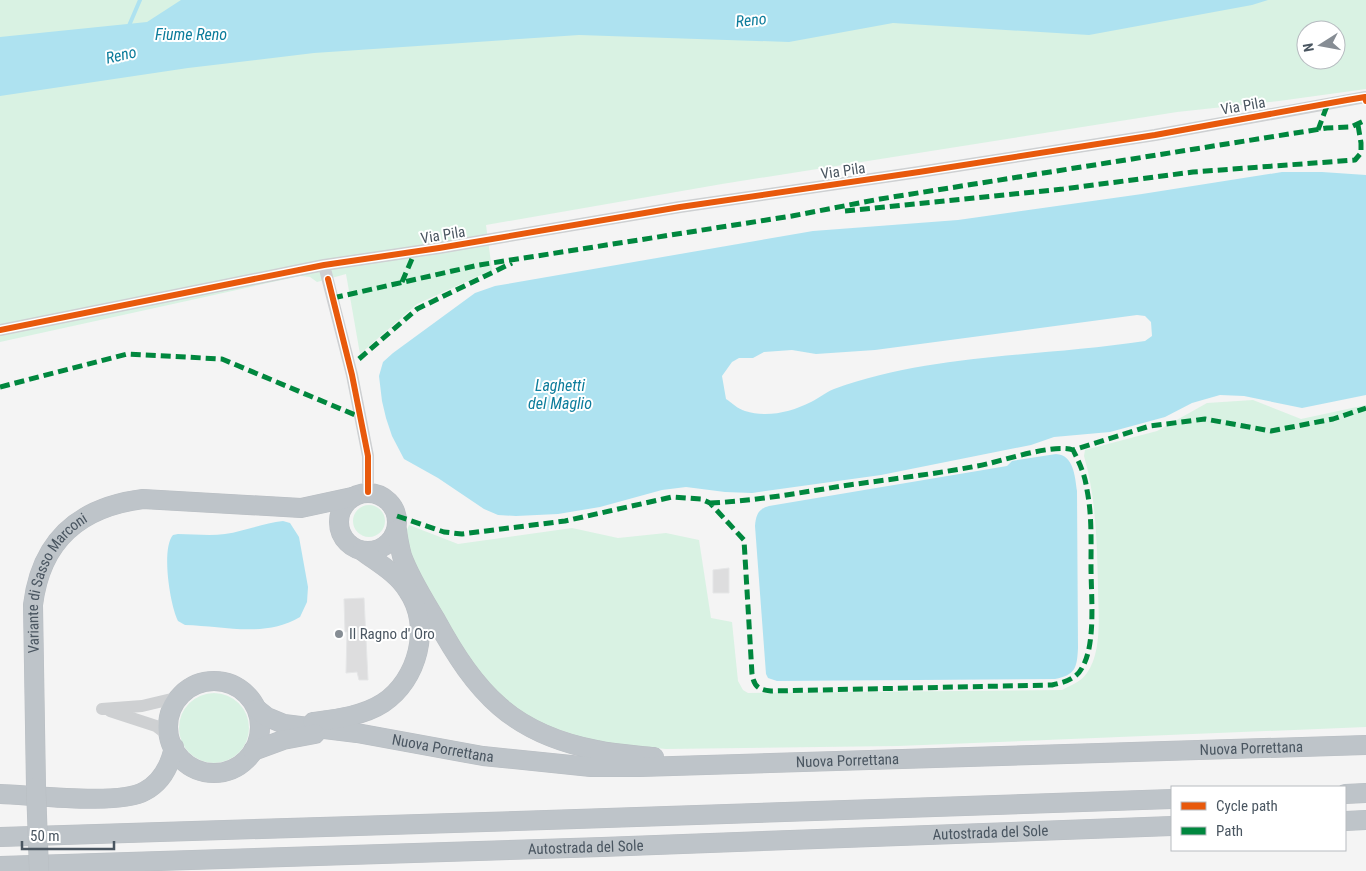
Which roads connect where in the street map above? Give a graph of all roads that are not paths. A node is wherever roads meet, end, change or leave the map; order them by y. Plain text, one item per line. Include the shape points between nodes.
1 (1366, 97) edge
2 (324, 265) junction
3 (0, 330) edge
4 (360, 495) junction
5 (300, 508) junction
6 (340, 530) junction
7 (397, 530) junction
8 (362, 551) junction
9 (180, 697) junction
10 (256, 709) junction
11 (284, 724) junction
12 (331, 731) junction
13 (171, 742) junction
14 (1366, 746) edge
15 (254, 751) junction
16 (719, 765) junction
17 (1366, 793) edge
18 (0, 794) edge
19 (1346, 794) edge
20 (1171, 799) edge
21 (1366, 820) edge
22 (1346, 821) edge
23 (1171, 826) edge
24 (0, 837) edge
25 (0, 866) edge
26 (39, 871) edge

1 - 2 street, Via Pila via 1145,136
2 - 3 street, Via Pila
2 - 4 street via 368,456
4 - 5 highway
4 - 6 highway via 345,503 339,520
4 - 7 highway via 376,493 390,502 397,516
5 - 6 highway via 323,517
5 - 26 highway, Variante di Sasso Marconi, bridge via 143,498 122,501 85,517 53,547 42,566 33,605
6 - 8 highway via 348,544
7 - 8 highway via 387,545
7 - 16 highway via 406,564 454,652 477,684 509,714 540,733 577,746
8 - 11 highway via 388,569 410,592 418,614 420,636 412,668 394,694 368,710 332,720
9 - 10 highway via 202,683 228,683 250,697
9 - 13 highway via 172,708 169,722
9 - 13 street via 142,706 102,709 156,726
10 - 11 highway
10 - 15 highway via 260,723
11 - 12 highway
12 - 15 highway via 283,740
12 - 16 highway, Nuova Porrettana via 538,763 591,767
13 - 15 highway via 181,759 206,772 220,773 233,769
13 - 18 highway via 171,761 164,774 144,792 129,797
14 - 16 highway, Nuova Porrettana
17 - 19 highway
20 - 24 highway, Autostrada del Sole
21 - 22 highway
23 - 25 highway, Autostrada del Sole

